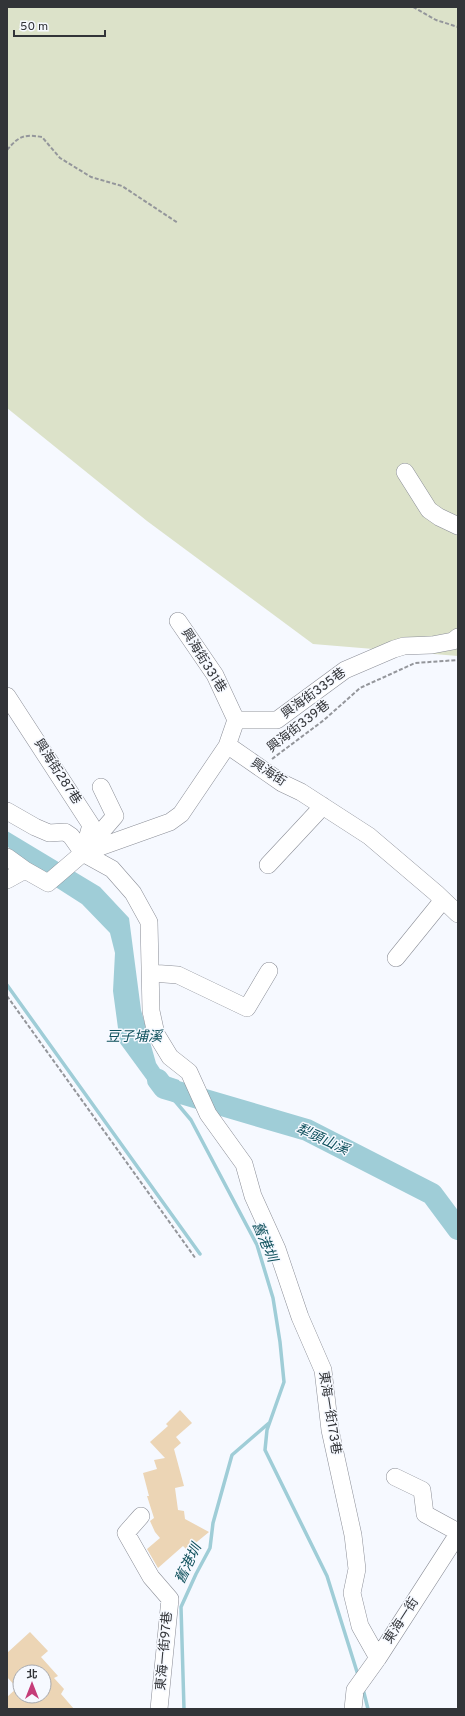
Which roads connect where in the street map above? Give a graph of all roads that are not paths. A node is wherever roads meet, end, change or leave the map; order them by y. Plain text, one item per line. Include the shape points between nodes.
1 (405, 472) dead end
2 (458, 526) edge
3 (178, 621) dead end
4 (458, 637) edge
5 (7, 696) edge
6 (236, 720) junction
7 (227, 746) junction
8 (101, 787) dead end
9 (323, 806) junction
10 (7, 811) edge
11 (83, 853) junction
12 (7, 857) edge
13 (268, 865) dead end
14 (25, 870) junction
15 (7, 880) edge
16 (443, 900) junction
17 (458, 914) edge
18 (396, 958) dead end
19 (269, 971) dead end
20 (151, 973) junction
21 (395, 1477) dead end
22 (141, 1516) dead end
23 (458, 1533) edge
24 (377, 1660) junction
25 (159, 1709) edge
26 (353, 1709) edge

1 - 2 street via 429,510
3 - 6 street, 興海街331巷 via 215,675
4 - 6 street, 興海街335巷 via 453,641 432,645 404,646 345,670 277,720
5 - 11 street, 興海街287巷 via 91,826
6 - 7 street
7 - 9 street, 興海街 via 282,783
7 - 11 street via 181,814 170,822
8 - 11 street via 115,816
9 - 13 street
9 - 16 street, 興海街 via 369,836
10 - 11 street via 35,828 49,833 65,832
11 - 14 street via 48,883
11 - 20 street via 112,869 133,893 149,922
12 - 14 street
14 - 15 street
16 - 17 street, 興海街
16 - 18 street
19 - 20 street via 246,1008 178,975
20 - 24 street, 東海一街173巷 via 151,1011 156,1034 170,1057 189,1072 208,1114 244,1164 253,1196 277,1249 300,1317 323,1370 330,1430 353,1535 357,1569 352,1593 360,1626
21 - 23 street via 422,1490 425,1514
22 - 25 street, 東海一街97巷 via 126,1533 151,1577 170,1599
23 - 24 street, 東海一街
24 - 26 street, 東海一街 via 355,1690

